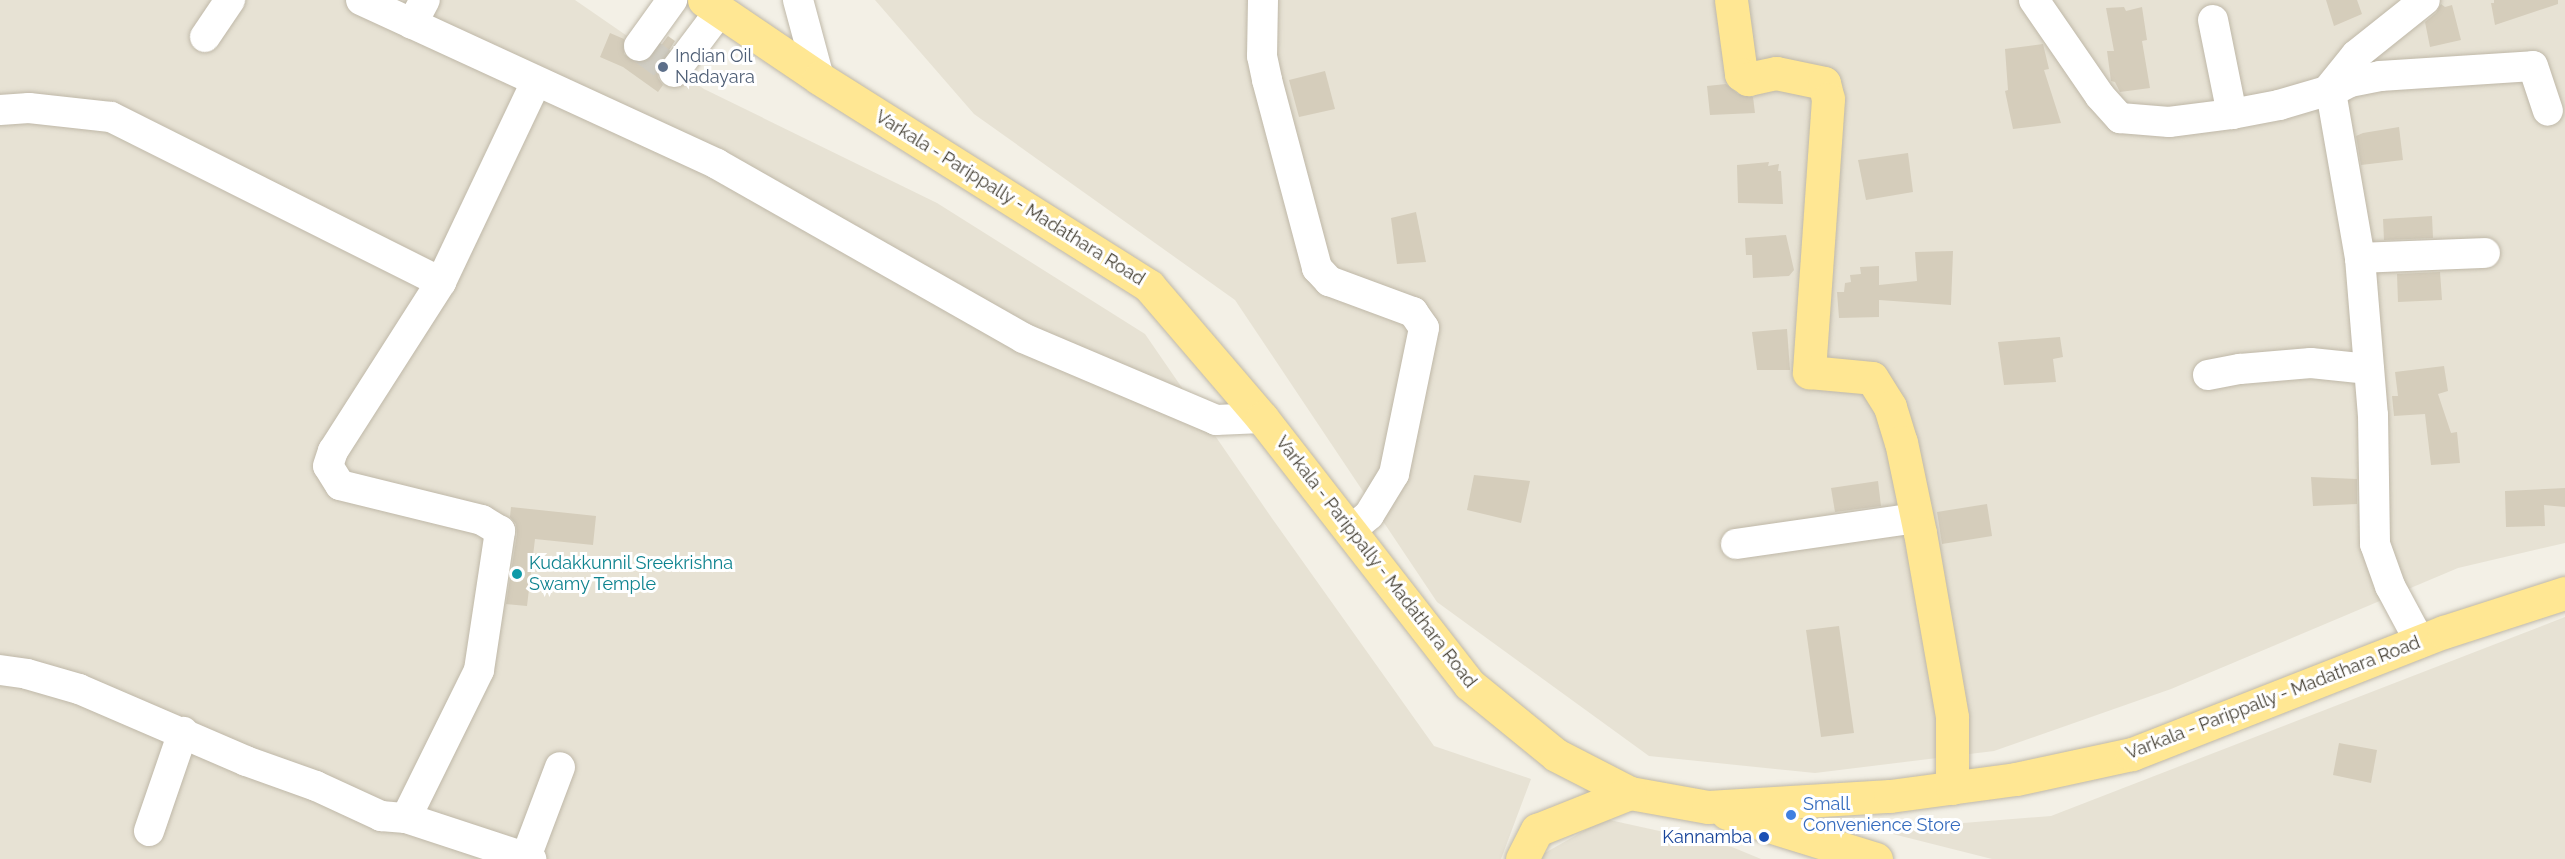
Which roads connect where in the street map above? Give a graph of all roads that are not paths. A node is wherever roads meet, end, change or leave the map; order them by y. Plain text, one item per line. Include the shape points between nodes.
1 (230, 0) edge
2 (361, 0) edge
3 (672, 0) edge
4 (798, 0) edge
5 (1263, 0) edge
6 (1731, 0) edge
7 (2034, 0) edge
8 (2426, 0) edge
9 (712, 5) edge
10 (418, 12) edge
11 (2213, 20) dead end
12 (206, 37) dead end
13 (639, 46) dead end
14 (674, 72) dead end
15 (819, 78) junction
16 (536, 82) junction
17 (2329, 92) junction
18 (0, 110) edge
19 (2548, 111) dead end
20 (2232, 114) junction
21 (2486, 253) dead end
22 (2360, 258) junction
23 (441, 282) junction
24 (2369, 369) junction
25 (2208, 375) dead end
26 (1262, 418) junction
27 (1916, 518) junction
28 (1350, 531) junction
29 (1736, 544) dead end
30 (2565, 593) edge
31 (2420, 642) junction
32 (0, 670) edge
33 (183, 732) junction
34 (560, 767) dead end
35 (1952, 788) junction
36 (1630, 793) junction
37 (1708, 807) junction
38 (406, 818) junction
39 (149, 831) dead end
40 (1818, 850) edge
41 (529, 858) edge
42 (1522, 859) edge
43 (1876, 859) edge

1 - 12 street
2 - 10 street
3 - 13 street
4 - 15 street
5 - 28 street via 1262,56 1317,268 1329,281 1413,312 1424,328 1394,474 1369,515
6 - 27 main road via 1741,74 1748,79 1776,73 1824,83 1828,99 1809,372 1872,378 1890,407 1901,442
7 - 20 street via 2100,96 2120,118 2169,122
8 - 17 street via 2356,56
9 - 14 street
9 - 15 main road, Varkala - Parippally - Madathara Road
10 - 16 street
11 - 20 street
15 - 26 main road, Varkala - Parippally - Madathara Road via 1149,286
16 - 23 street
16 - 26 street via 717,164 1023,338 1216,420
17 - 19 street via 2350,82 2380,76 2533,66
17 - 20 street
17 - 22 street
18 - 23 street via 29,108 111,117
21 - 22 street
22 - 24 street
23 - 38 street via 333,451 328,466 340,485 483,520 500,531 479,670
24 - 25 street via 2311,363
24 - 31 street via 2375,544 2390,586
26 - 28 main road, Varkala - Parippally - Madathara Road
27 - 29 street
27 - 35 main road via 1952,717
28 - 36 main road, Varkala - Parippally - Madathara Road via 1469,684 1556,755
30 - 31 main road, Varkala - Parippally - Madathara Road
31 - 35 main road, Varkala - Parippally - Madathara Road via 2132,754 2016,779
32 - 33 street via 79,689
33 - 38 street via 381,816
33 - 39 street
34 - 41 street
35 - 37 main road, Varkala - Parippally - Madathara Road via 1890,796
36 - 37 main road, Varkala - Parippally - Madathara Road
36 - 42 main road via 1537,830
37 - 40 main road
38 - 41 street
40 - 43 main road

